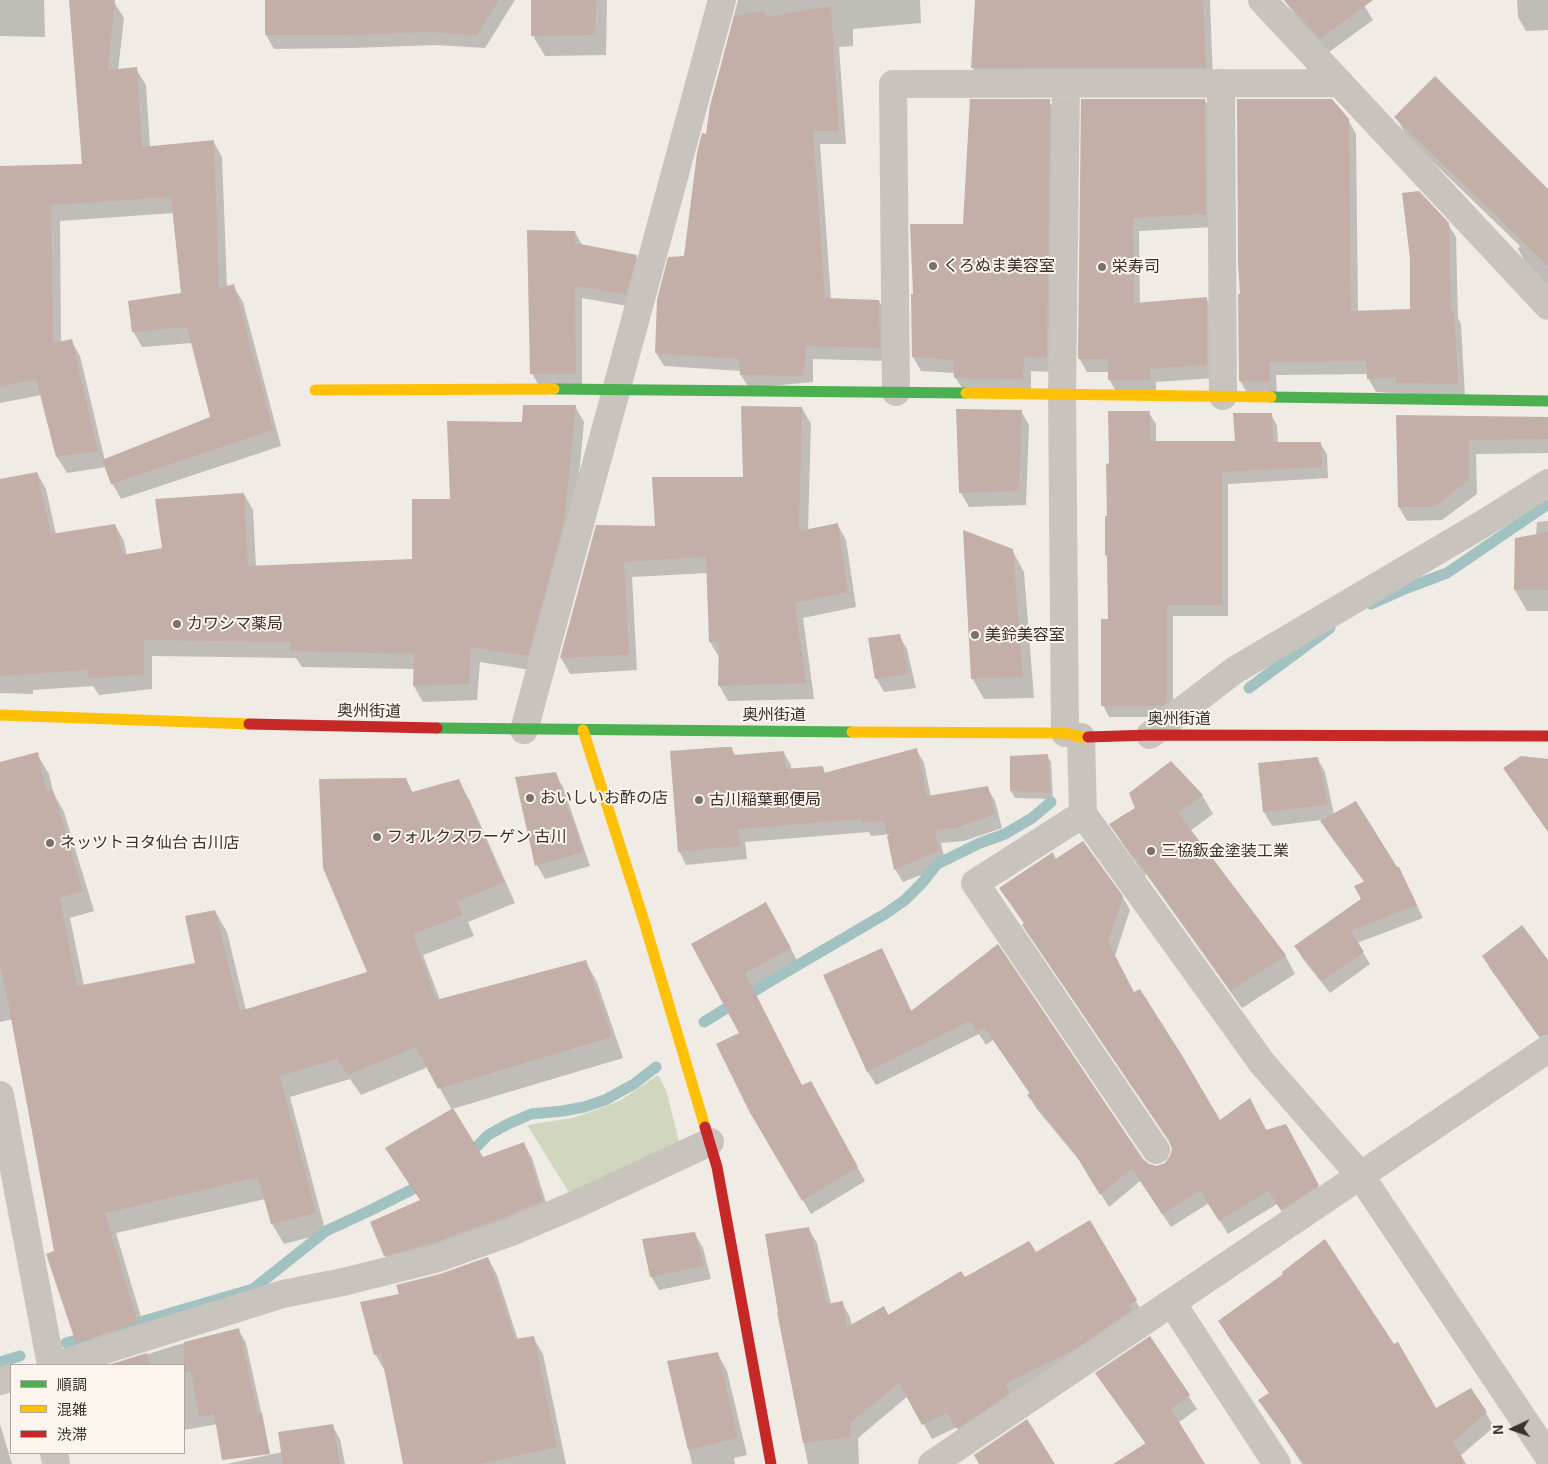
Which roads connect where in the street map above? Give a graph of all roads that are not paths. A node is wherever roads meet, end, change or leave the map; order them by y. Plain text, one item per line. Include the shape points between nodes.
1 (722, 0) edge
2 (1262, 0) edge
3 (1066, 84) junction
4 (1222, 84) junction
5 (1340, 84) junction
6 (1548, 306) edge
7 (617, 389) junction
8 (315, 390) dead end
9 (896, 392) junction
10 (1062, 394) junction
11 (1223, 396) junction
12 (1548, 400) edge
13 (1548, 483) edge
14 (0, 714) edge
15 (524, 730) junction
16 (583, 730) junction
17 (1073, 735) junction
18 (1150, 735) junction
19 (1548, 736) edge
20 (1084, 814) junction
21 (1548, 1049) edge
22 (0, 1095) edge
23 (710, 1142) junction
24 (1156, 1150) dead end
25 (1360, 1176) junction
26 (1172, 1303) junction
27 (51, 1364) edge
28 (60, 1364) edge
29 (1548, 1456) edge
30 (771, 1464) edge
31 (932, 1464) edge
32 (1277, 1464) edge

1 - 7 street
2 - 5 street
3 - 4 street
3 - 9 street via 892,84
3 - 10 street
4 - 5 street
4 - 11 street
5 - 6 street
7 - 8 street
7 - 9 street
7 - 15 street
9 - 10 street
10 - 11 street
10 - 17 street
11 - 12 street
13 - 18 street via 1482,526 1235,670
14 - 15 street, 奥州街道
15 - 16 street, 奥州街道
16 - 17 street, 奥州街道
16 - 23 street
17 - 18 street, 奥州街道
17 - 20 street
18 - 19 street, 奥州街道
20 - 24 street via 975,883
20 - 25 street via 1262,1063
21 - 25 street
22 - 27 street
23 - 28 street via 519,1229 435,1259 283,1294
23 - 30 street
25 - 26 street
25 - 29 street
26 - 31 street
26 - 32 street

